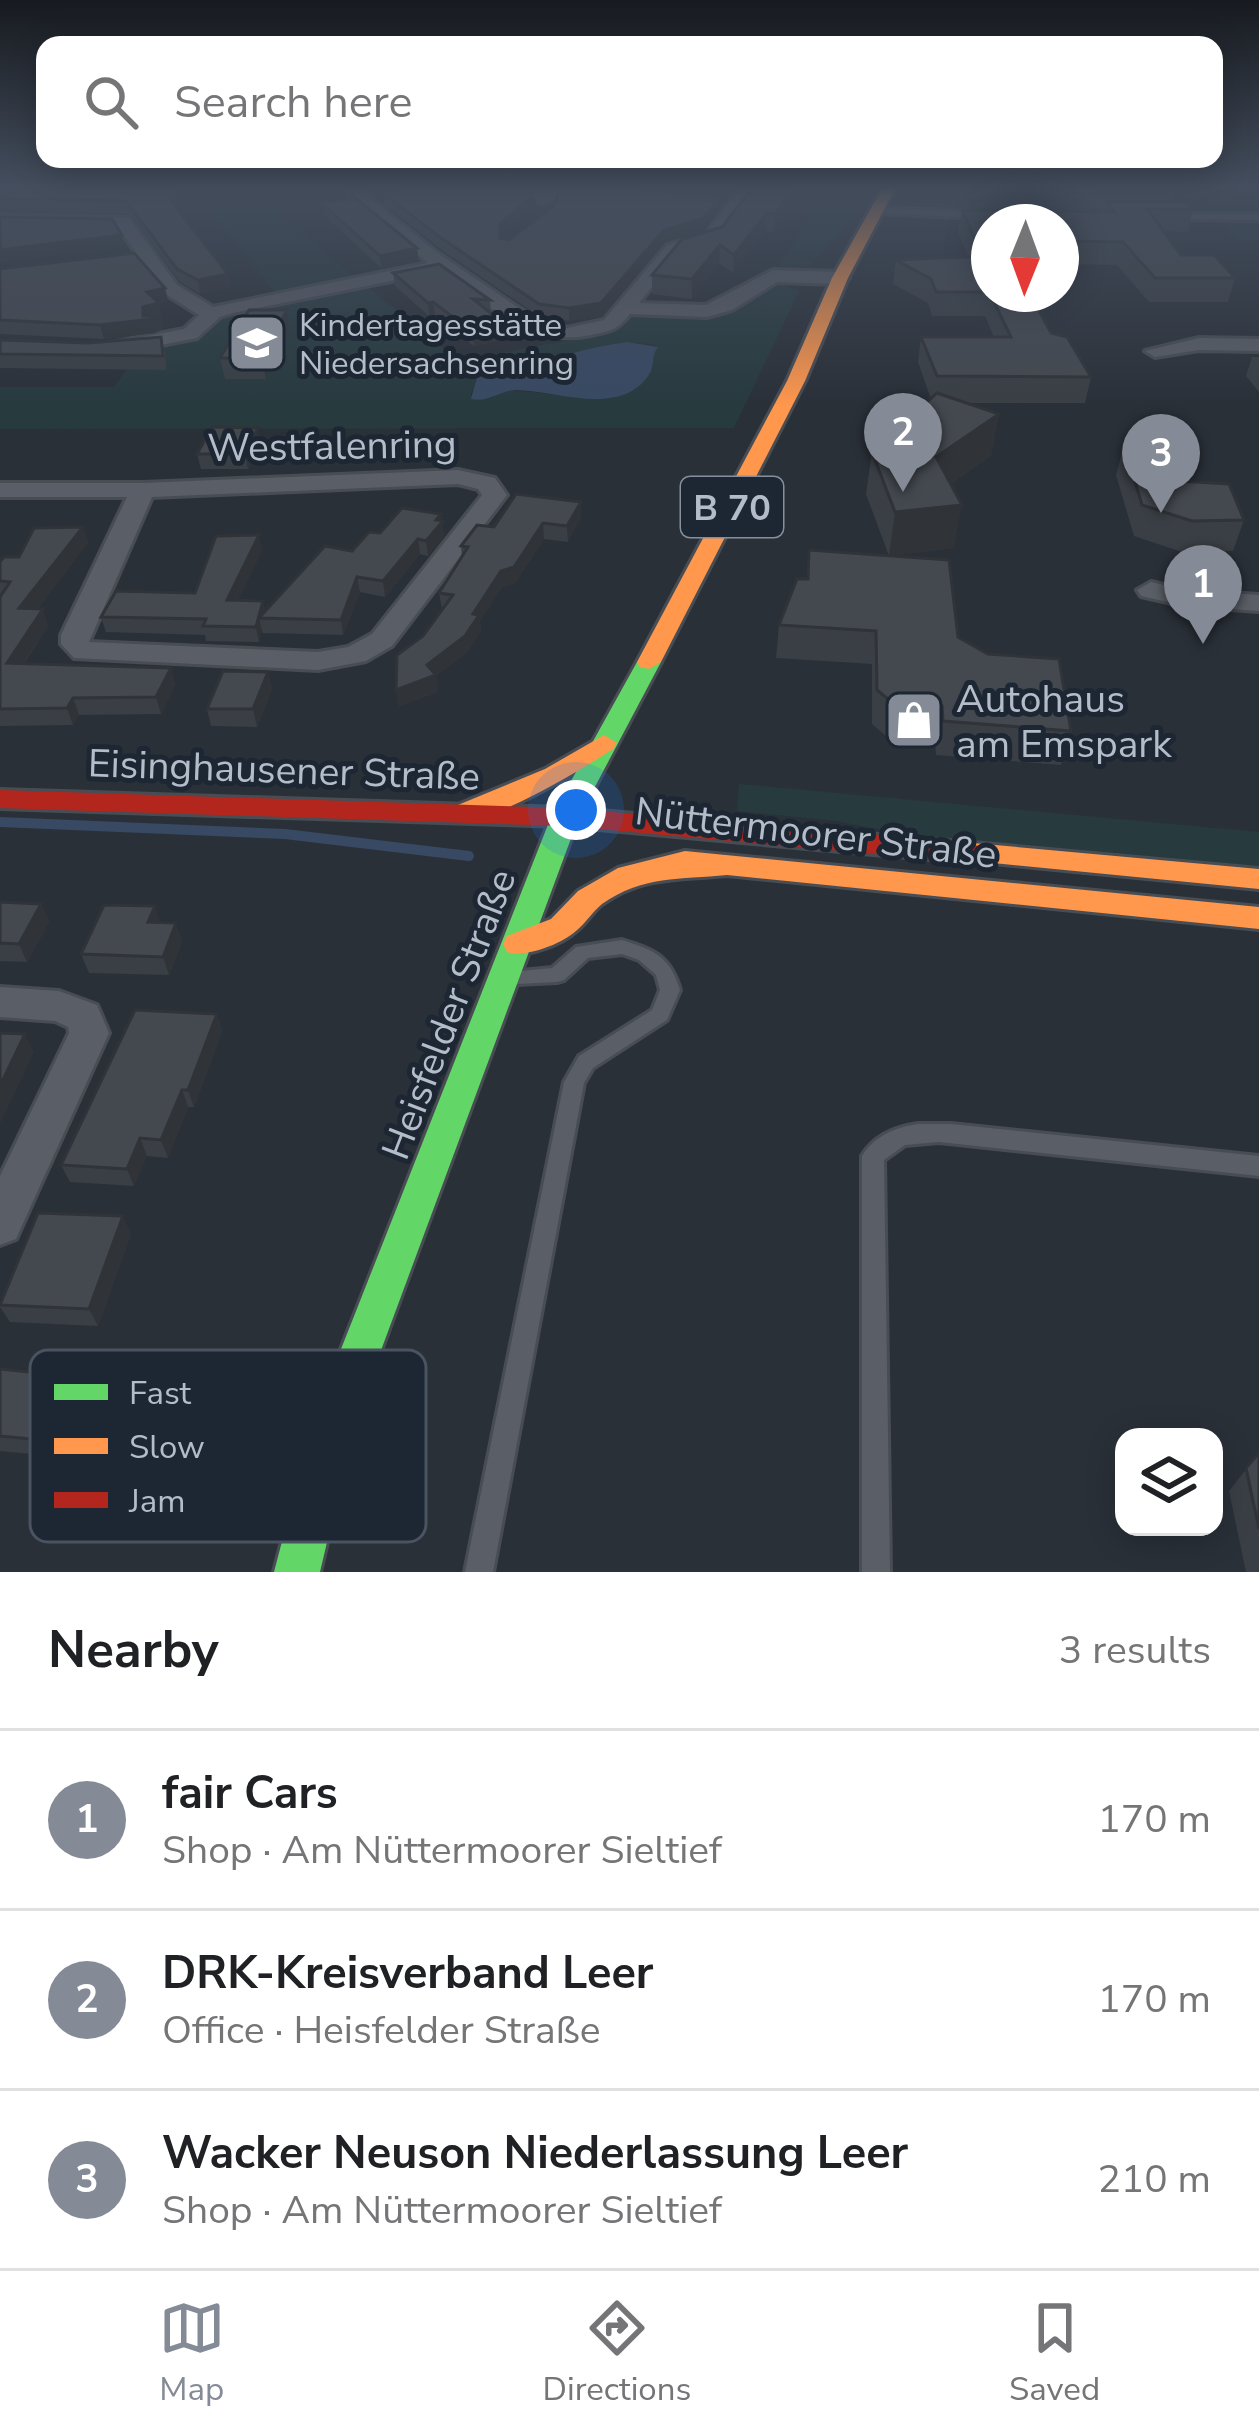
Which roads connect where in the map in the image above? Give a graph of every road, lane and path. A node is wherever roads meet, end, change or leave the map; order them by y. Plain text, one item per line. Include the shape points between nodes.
1 (145, 258) edge
2 (434, 258) edge
3 (666, 258) edge
4 (851, 258) edge
5 (444, 266) junction
6 (840, 278) junction
7 (628, 308) junction
8 (214, 314) junction
9 (1259, 345) edge
10 (98, 347) edge
11 (1155, 351) dead end
12 (0, 490) edge
13 (143, 490) junction
14 (1151, 590) dead end
15 (1259, 603) edge
16 (606, 741) junction
17 (0, 800) edge
18 (463, 814) junction
19 (565, 817) junction
20 (724, 866) junction
21 (1259, 879) edge
22 (1255, 920) edge
23 (518, 944) junction
24 (505, 978) junction
25 (0, 1002) edge
26 (1259, 1166) edge
27 (0, 1225) edge
28 (361, 1350) edge
29 (304, 1542) edge
30 (297, 1572) edge
31 (479, 1572) edge
32 (876, 1572) edge

1 - 8 street via 192,307
2 - 5 street
3 - 7 street
4 - 6 main road, Heisfelder Straße / B 70
5 - 7 street via 548,332 597,331
5 - 8 street
6 - 7 street via 773,276 707,311
6 - 16 main road, Heisfelder Straße / B 70 via 796,381
8 - 10 street via 183,336
9 - 11 street
12 - 13 street, Westfalenring
13 - 13 street, Westfalenring via 448,477 486,483 495,495 386,636 364,652 318,661 84,652 75,634
14 - 15 street
16 - 18 main road, B 70 via 554,775
16 - 19 main road, Heisfelder Straße / B 70
17 - 18 main road, Eisinghausener Straße
18 - 19 main road, Eisinghausener Straße
19 - 20 main road, Nüttermoorer Straße via 621,851
19 - 21 main road, Nüttermoorer Straße
19 - 23 main road, Heisfelder Straße / B 70
20 - 22 main road, Nüttermoorer Straße
20 - 23 main road via 628,875 589,898 562,927
23 - 24 main road, Heisfelder Straße / B 70
24 - 28 main road, Heisfelder Straße / B 70
24 - 31 lane via 557,975 583,952 622,947 665,972 670,990 660,1015 586,1062 574,1082
25 - 27 street via 73,1010 89,1033
26 - 32 lane via 951,1133 914,1131 887,1140 873,1156
29 - 30 main road, Heisfelder Straße / B 70

